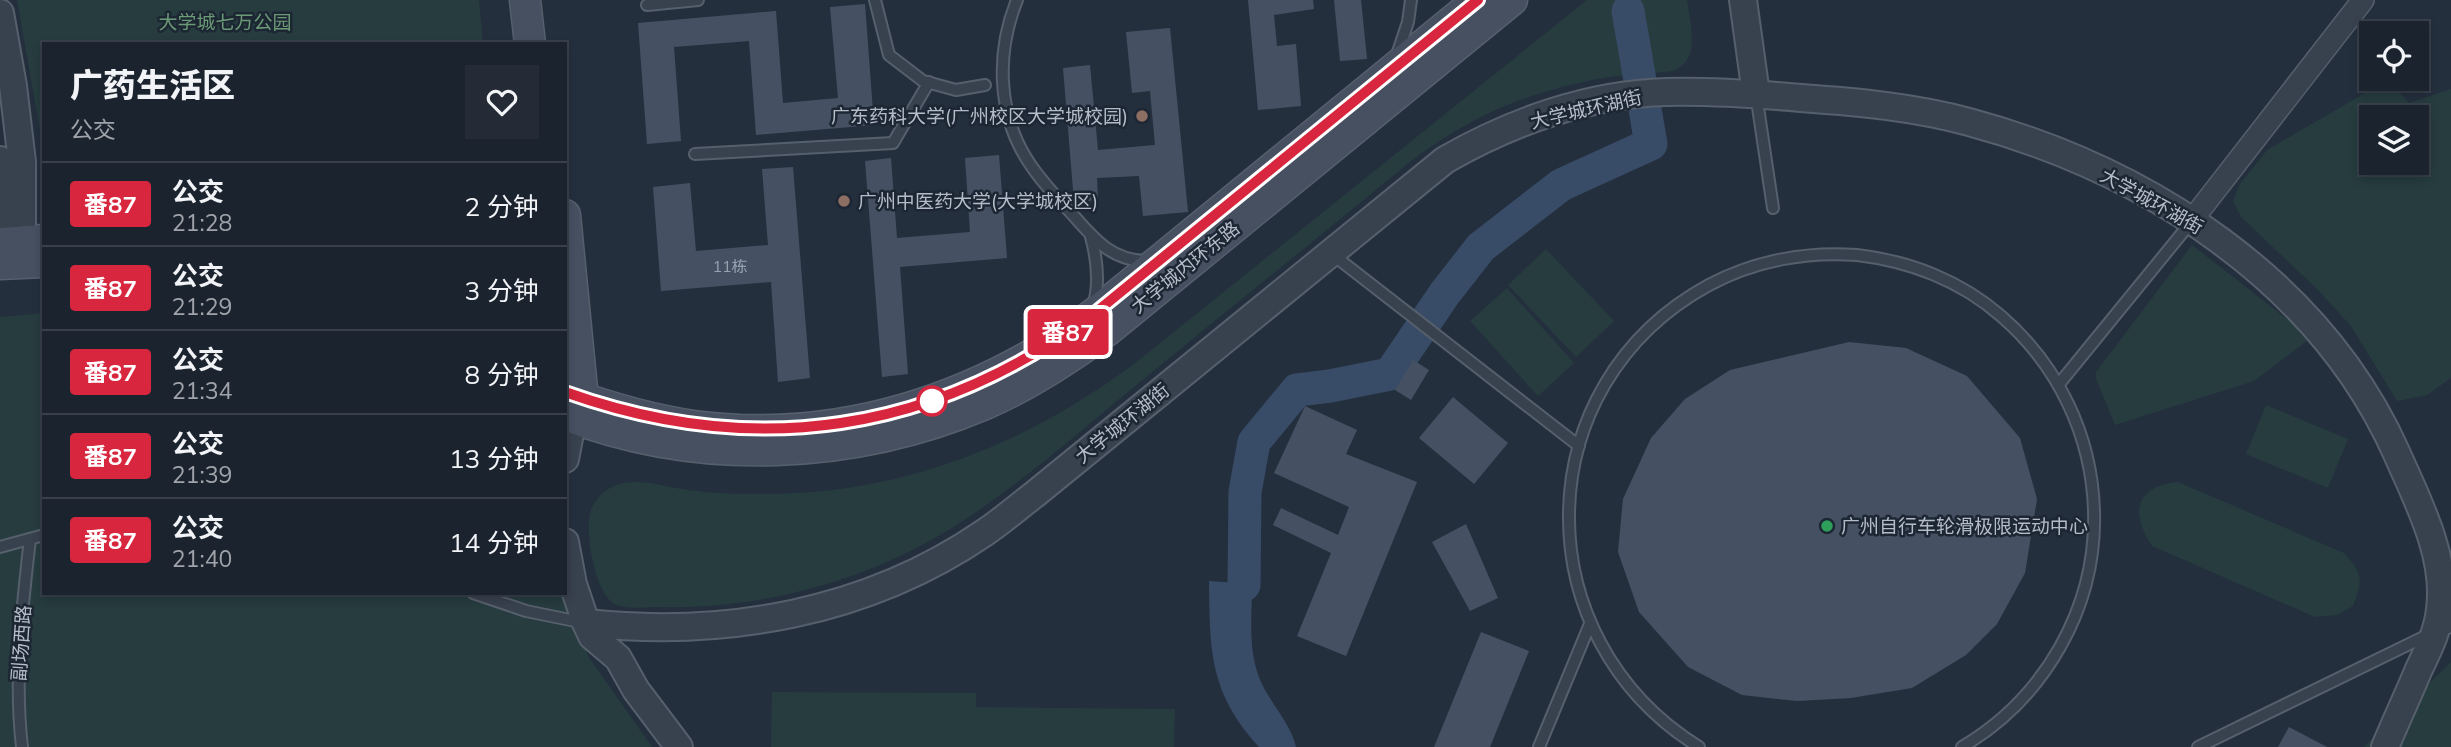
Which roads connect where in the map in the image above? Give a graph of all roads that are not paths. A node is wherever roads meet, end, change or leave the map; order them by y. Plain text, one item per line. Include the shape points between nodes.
1 (525, 0) edge
2 (544, 0) edge
3 (698, 0) edge
4 (875, 0) edge
5 (1017, 0) edge
6 (1411, 0) edge
7 (1478, 0) edge
8 (1512, 0) edge
9 (1743, 0) edge
10 (2362, 0) edge
11 (647, 5) dead end
12 (0, 13) edge
13 (530, 42) edge
14 (548, 42) edge
15 (1385, 76) junction
16 (929, 82) junction
17 (985, 85) dead end
18 (1756, 94) junction
19 (695, 154) dead end
20 (0, 160) edge
21 (1773, 208) dead end
22 (2192, 220) junction
23 (1091, 237) junction
24 (18, 252) edge
25 (1330, 252) junction
26 (1160, 260) junction
27 (567, 291) edge
28 (1088, 318) junction
29 (2059, 384) junction
30 (570, 404) edge
31 (567, 437) edge
32 (1579, 446) junction
33 (42, 536) edge
34 (30, 539) junction
35 (0, 547) edge
36 (567, 552) edge
37 (479, 595) edge
38 (1590, 624) junction
39 (2444, 629) edge
40 (589, 630) junction
41 (22, 747) edge
42 (679, 747) edge
43 (1539, 747) edge
44 (1699, 747) edge
45 (1962, 747) edge
46 (2198, 747) edge
47 (2385, 747) edge

1 - 13 main road
2 - 14 main road
3 - 11 lane
4 - 16 lane via 888,55
5 - 23 lane via 1003,57 1002,79 1011,123 1028,161
6 - 15 lane via 1399,50
7 - 15 main road, 大学城内环东路
8 - 30 main road, 大学城内环东路 via 1108,330 1073,356 987,403 902,432 792,450 691,447 611,429
9 - 18 street
10 - 22 street
12 - 24 street via 22,162
15 - 26 main road, 大学城内环东路
16 - 17 lane via 957,89
16 - 19 lane via 893,144
18 - 21 lane
18 - 22 street, 大学城环湖街 via 1872,104 1967,121 2053,150 2143,191
18 - 25 street, 大学城环湖街 via 1625,96 1543,116 1478,141 1445,160
20 - 24 street
22 - 29 lane
22 - 39 street, 大学城环湖街 via 2292,303 2366,394 2405,472 2435,552
23 - 26 lane via 1124,258
23 - 28 lane via 1096,288
25 - 32 lane
25 - 40 street, 大学城环湖街 via 1035,494 984,533 916,571 827,606 764,620
26 - 28 main road, 大学城内环东路
27 - 30 main road
28 - 30 main road, 大学城内环东路 via 978,384 856,420 791,429 694,426
29 - 32 lane via 2009,323 1944,279 1879,258 1840,254 1795,257 1725,277 1663,316 1608,380
29 - 45 lane via 2078,425 2092,480 2094,542 2084,592 2068,634 2042,677 1998,722
30 - 31 street
32 - 38 lane via 1570,487 1569,538 1576,582
33 - 34 lane
34 - 35 lane
34 - 41 lane, 副场西路 via 19,651
36 - 40 street
37 - 40 lane
38 - 43 lane
38 - 44 lane via 1632,692
39 - 46 lane
39 - 47 street, 大学城环湖街
40 - 42 street via 618,658

